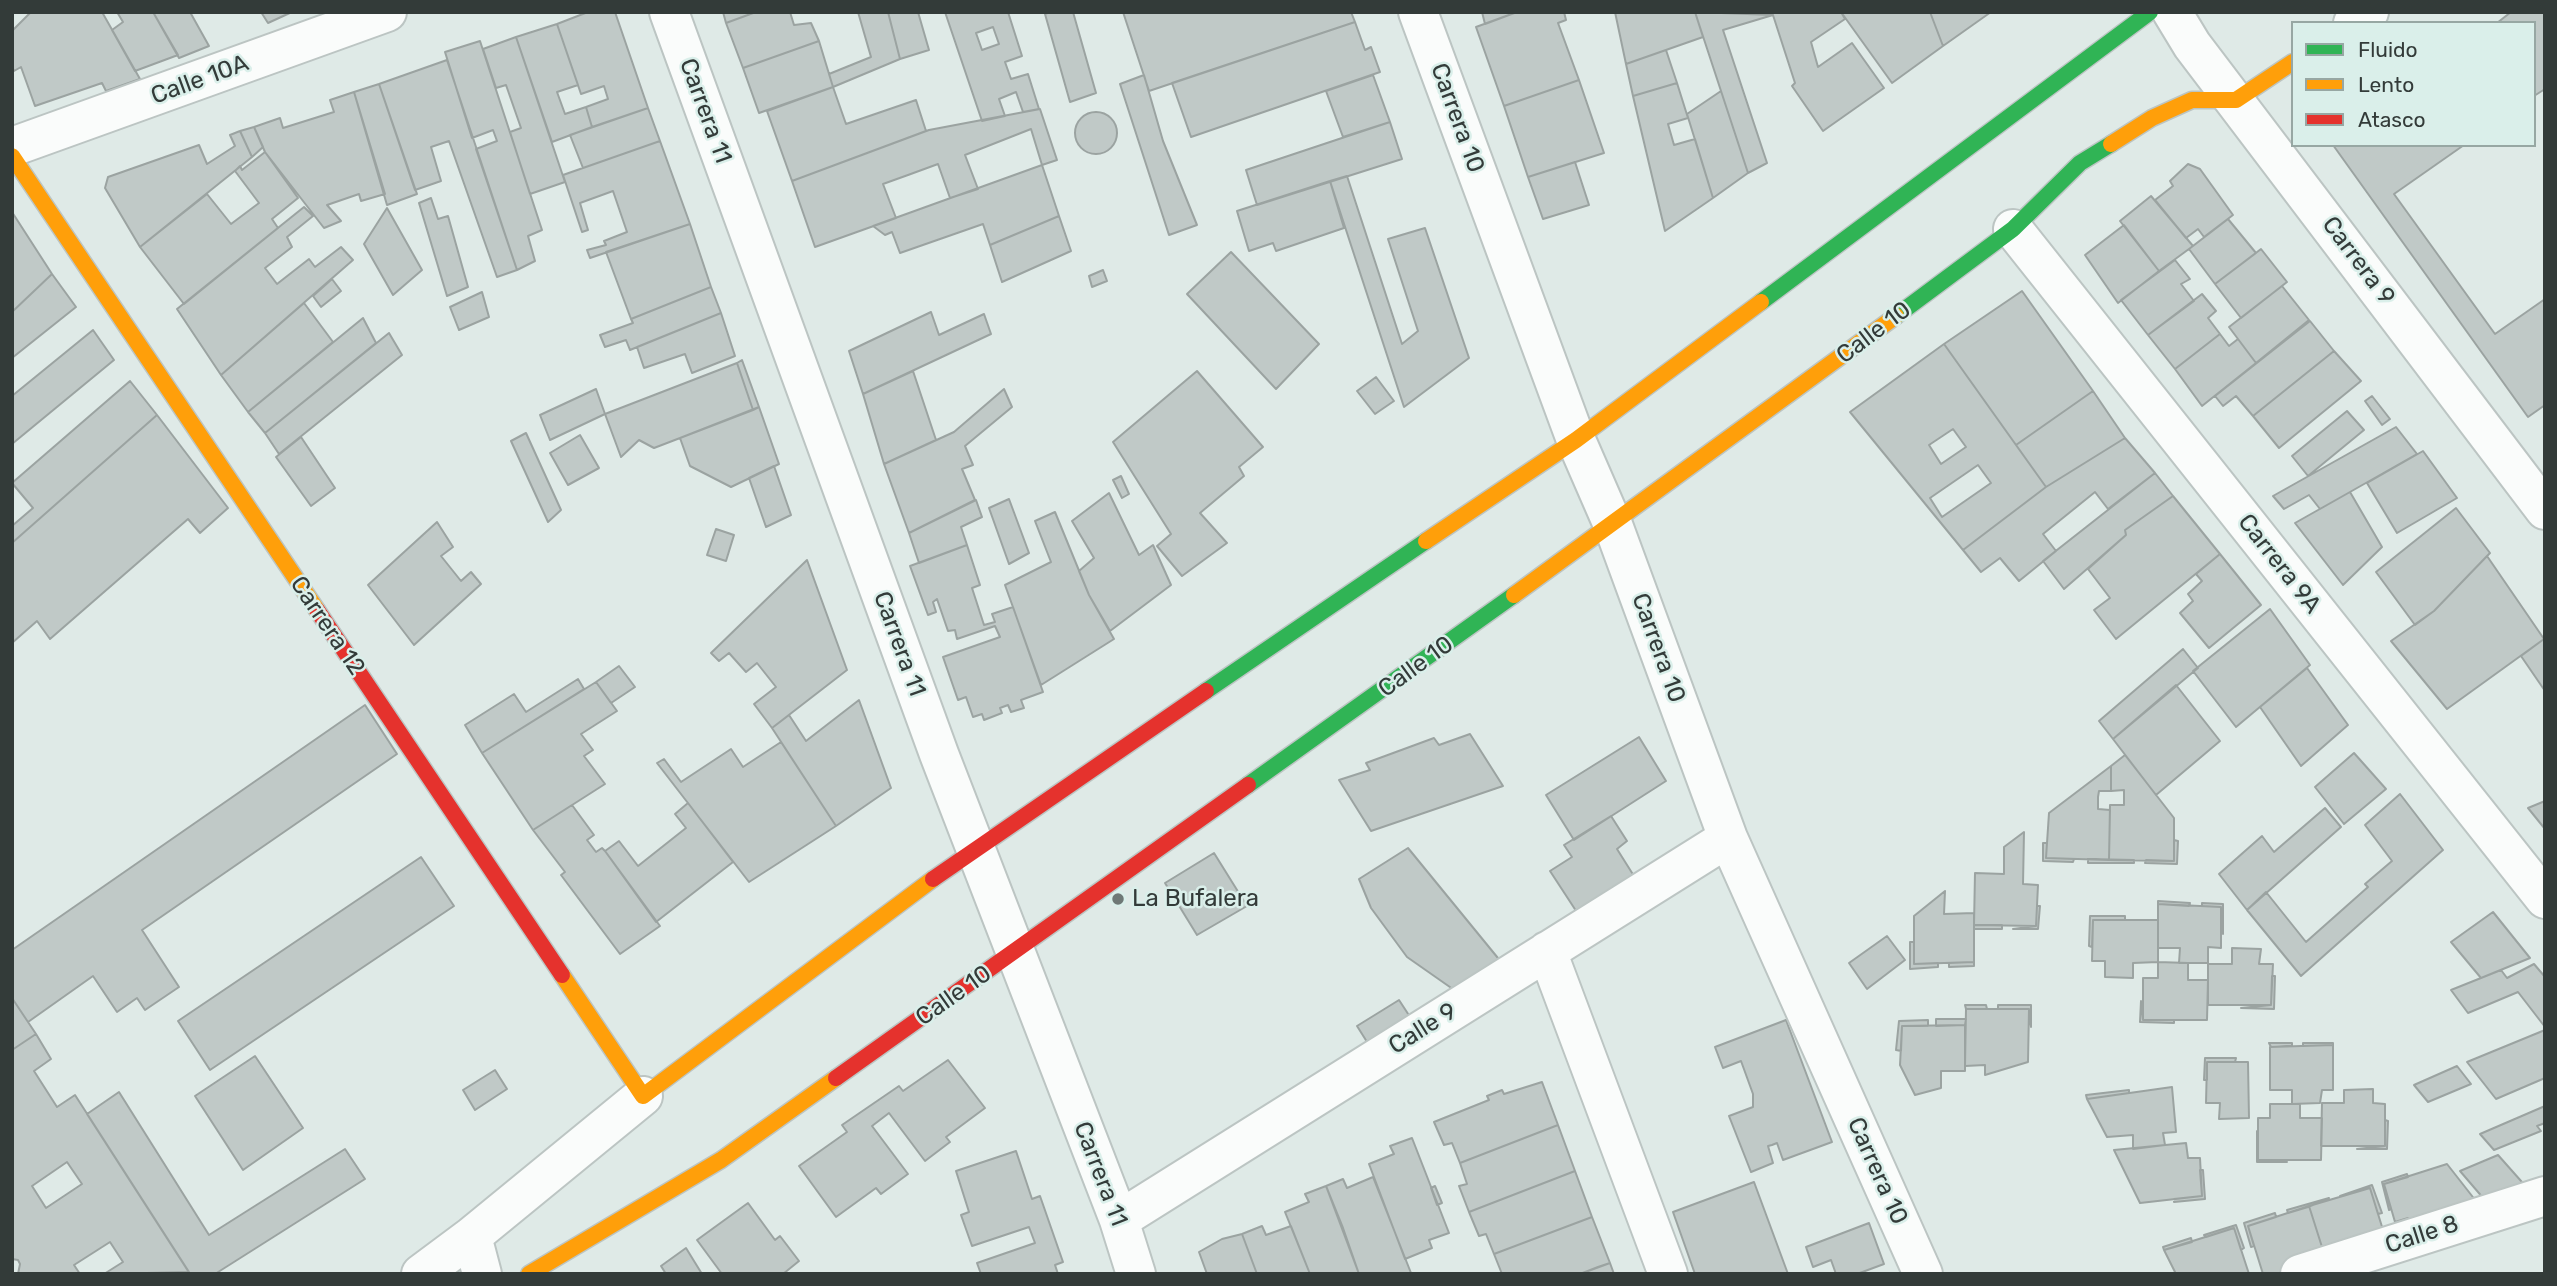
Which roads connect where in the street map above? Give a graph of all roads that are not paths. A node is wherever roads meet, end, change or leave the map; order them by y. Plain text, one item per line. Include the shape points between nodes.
1 (387, 12) edge
2 (670, 12) edge
3 (1418, 12) edge
4 (2150, 12) edge
5 (2172, 12) edge
6 (2291, 63) edge
7 (2236, 100) junction
8 (12, 147) edge
9 (12, 156) edge
10 (2013, 229) junction
11 (1576, 440) junction
12 (2538, 488) edge
13 (1614, 526) junction
14 (1728, 838) junction
15 (974, 848) junction
16 (2545, 899) edge
17 (1547, 951) junction
18 (1016, 953) junction
19 (643, 1096) junction
20 (2545, 1196) edge
21 (1119, 1220) junction
22 (472, 1236) junction
23 (421, 1274) edge
24 (482, 1274) edge
25 (529, 1274) edge
26 (1136, 1274) edge
27 (1668, 1274) edge
28 (1923, 1274) edge
29 (2300, 1274) edge

1 - 8 street, Calle 10A
2 - 15 street, Carrera 11
3 - 11 street, Carrera 10
4 - 11 main road
5 - 7 street, Carrera 9
6 - 7 main road
7 - 10 main road, Calle 10 via 2192,100 2152,117 2080,163
7 - 12 street, Carrera 9
9 - 19 main road, Carrera 12
10 - 13 main road, Calle 10
10 - 16 street, Carrera 9A
11 - 13 street, Carrera 10
11 - 15 main road
13 - 14 street, Carrera 10
13 - 18 main road, Calle 10
14 - 17 street, Calle 9
14 - 28 street, Carrera 10
15 - 18 street, Carrera 11
15 - 19 main road
17 - 21 street, Calle 9
17 - 27 street
18 - 21 street, Carrera 11
18 - 25 main road, Calle 10 via 721,1160
19 - 22 street
20 - 29 street, Calle 8
21 - 26 street, Carrera 11
22 - 23 street
22 - 24 street

